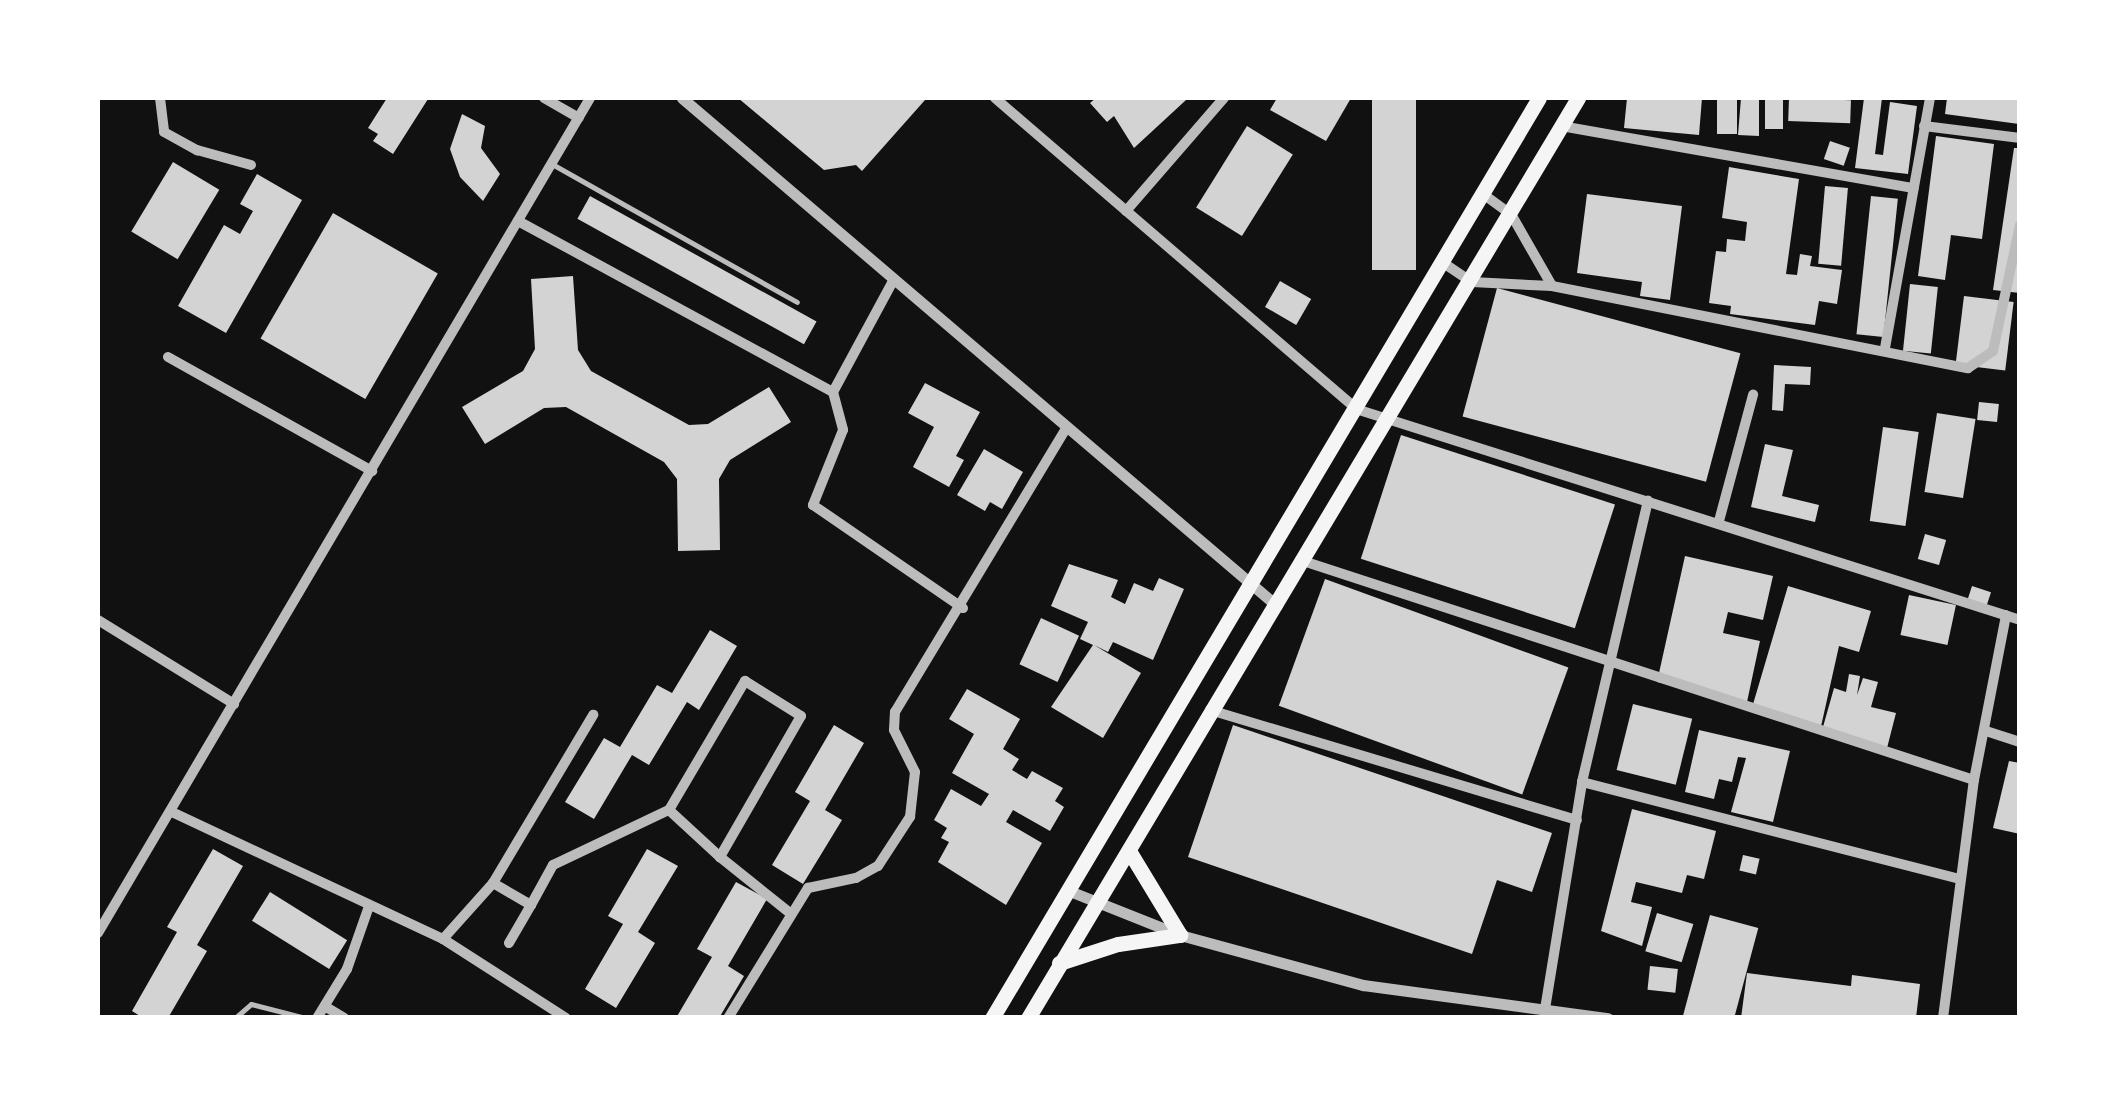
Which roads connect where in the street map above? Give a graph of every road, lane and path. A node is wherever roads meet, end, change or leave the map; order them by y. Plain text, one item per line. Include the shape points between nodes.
1 (160, 98) edge
2 (544, 98) edge
3 (590, 98) edge
4 (682, 98) edge
5 (996, 98) edge
6 (1224, 98) edge
7 (1539, 98) edge
8 (1578, 98) edge
9 (1930, 98) edge
10 (579, 118) junction
11 (1561, 126) junction
12 (1924, 126) junction
13 (2020, 138) edge
14 (552, 164) junction
15 (252, 165) dead end
16 (1914, 188) junction
17 (1482, 194) junction
18 (1126, 212) junction
19 (1511, 214) junction
20 (518, 220) junction
21 (2020, 225) edge
22 (1442, 262) junction
23 (894, 279) junction
24 (1472, 282) junction
25 (1552, 286) junction
26 (797, 302) dead end
27 (1885, 348) junction
28 (168, 357) dead end
29 (833, 392) junction
30 (1753, 395) dead end
31 (1356, 409) junction
32 (1390, 416) junction
33 (1065, 430) junction
34 (372, 471) junction
35 (1648, 501) junction
36 (1719, 521) junction
37 (1298, 559) junction
38 (1249, 586) junction
39 (1276, 606) junction
40 (963, 608) junction
41 (2006, 615) junction
42 (98, 620) edge
43 (2020, 620) edge
44 (1609, 662) junction
45 (234, 704) junction
46 (1209, 710) junction
47 (592, 714) dead end
48 (1986, 731) junction
49 (2020, 742) edge
50 (1974, 780) junction
51 (1582, 782) junction
52 (669, 810) junction
53 (174, 814) junction
54 (1578, 820) junction
55 (1131, 854) junction
56 (720, 857) junction
57 (1960, 879) junction
58 (492, 883) junction
59 (1067, 890) junction
60 (531, 905) junction
61 (1098, 905) junction
62 (368, 909) junction
63 (790, 913) junction
64 (98, 933) edge
65 (1180, 935) junction
66 (442, 939) junction
67 (509, 943) dead end
68 (1059, 963) junction
69 (326, 1007) junction
70 (1545, 1009) junction
71 (235, 1018) edge
72 (306, 1018) edge
73 (317, 1018) edge
74 (344, 1018) edge
75 (566, 1018) edge
76 (728, 1018) edge
77 (992, 1018) edge
78 (1028, 1018) edge
79 (1608, 1018) edge
80 (1943, 1018) edge

1 - 15 street via 164,132 197,150
2 - 10 street
3 - 10 street
4 - 23 street
5 - 18 street
6 - 18 street
7 - 17 main road
8 - 11 main road
9 - 12 street
10 - 14 street
11 - 16 street
11 - 19 main road
12 - 13 street
12 - 16 street
14 - 20 street
14 - 26 lane
16 - 27 street
17 - 19 street
17 - 22 main road
18 - 31 street
19 - 24 main road
19 - 25 street
20 - 29 street
20 - 34 street
21 - 27 street via 1987,359 1968,368
22 - 24 street
22 - 31 main road
23 - 29 street
23 - 33 street
24 - 25 street
24 - 32 main road
25 - 27 street
28 - 34 street
29 - 40 street via 843,430 813,505
30 - 36 street
31 - 32 street
31 - 38 main road
32 - 35 street
32 - 37 main road
33 - 38 street
33 - 40 street
34 - 45 street
35 - 36 street
35 - 44 street
36 - 41 street
37 - 39 main road
37 - 44 street
38 - 39 street
38 - 59 main road
39 - 46 main road
40 - 63 street via 895,712 894,730 915,772 910,818 878,866 808,888
41 - 43 street
41 - 48 street
42 - 45 street
44 - 50 street
44 - 51 street
45 - 53 street
46 - 54 street
46 - 55 main road
47 - 58 street
48 - 49 street
48 - 50 street
50 - 57 street
51 - 54 street
51 - 57 street
52 - 56 street
52 - 56 street via 744,681 802,716
52 - 60 street via 553,864
53 - 62 street
53 - 64 street
54 - 70 street
55 - 61 main road
55 - 65 main road
56 - 63 street
57 - 80 street
58 - 60 street
58 - 66 street
59 - 61 street
59 - 77 main road
60 - 67 street
61 - 65 street
61 - 68 main road
62 - 66 street
62 - 69 street
63 - 76 street
65 - 68 main road via 1134,940
65 - 70 street via 1363,984
66 - 75 street
68 - 78 main road
69 - 73 street
69 - 74 street
70 - 79 street
71 - 72 lane via 250,1004

